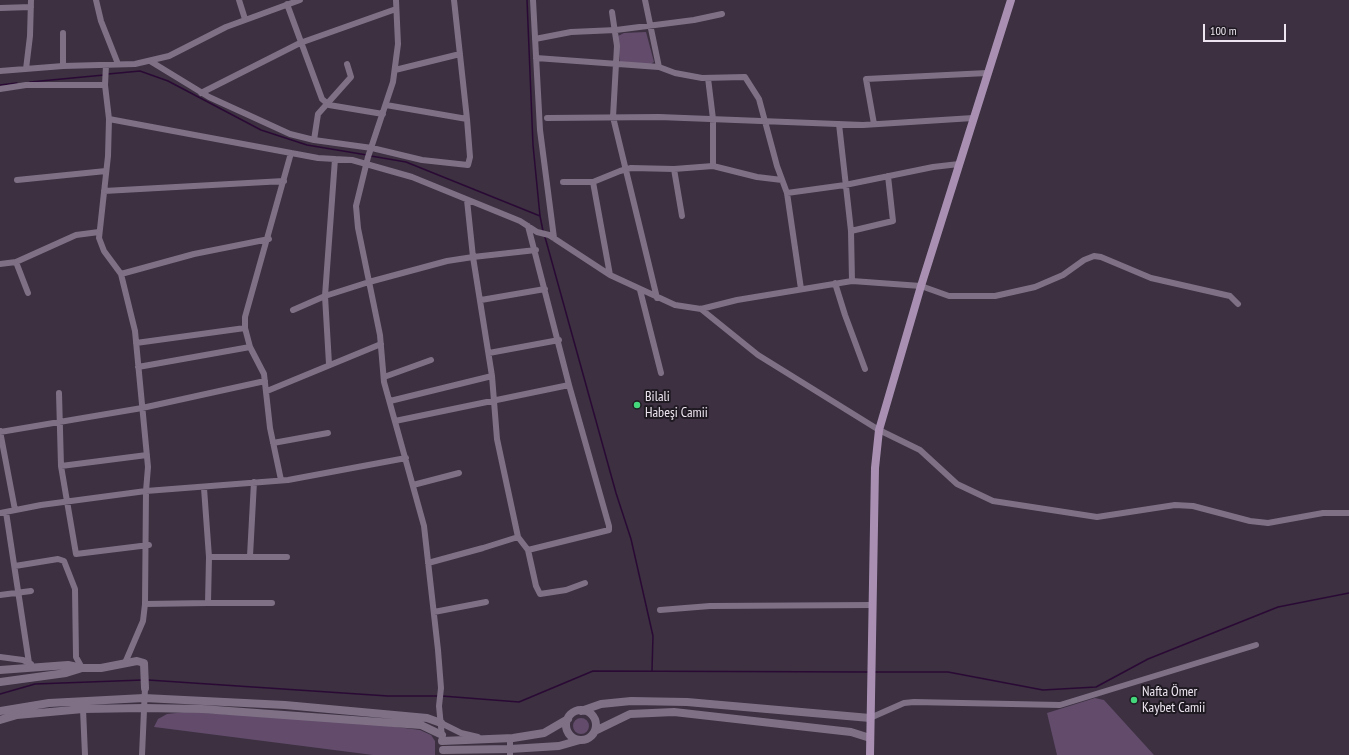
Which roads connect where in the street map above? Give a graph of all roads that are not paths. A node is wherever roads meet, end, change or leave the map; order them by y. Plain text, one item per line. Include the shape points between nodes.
1 (31, 0) edge
2 (96, 0) edge
3 (239, 0) edge
4 (300, 0) edge
5 (454, 0) edge
6 (533, 0) edge
7 (645, 0) edge
8 (1011, 0) edge
9 (398, 1) edge
10 (287, 4) junction
11 (31, 7) junction
12 (0, 8) edge
13 (396, 9) junction
14 (612, 12) dead end
15 (722, 14) dead end
16 (245, 19) junction
17 (650, 26) junction
18 (616, 30) junction
19 (63, 33) dead end
20 (535, 39) junction
21 (300, 43) junction
22 (460, 54) junction
23 (536, 58) junction
24 (150, 60) junction
25 (118, 64) junction
26 (347, 64) dead end
27 (617, 65) junction
28 (63, 66) junction
29 (106, 66) junction
30 (659, 67) junction
31 (26, 69) junction
32 (395, 70) junction
33 (0, 71) edge
34 (987, 73) junction
35 (708, 78) junction
36 (105, 82) junction
37 (0, 89) edge
38 (202, 93) junction
39 (327, 103) junction
40 (386, 105) junction
41 (383, 114) junction
42 (613, 117) junction
43 (547, 118) dead end
44 (973, 118) junction
45 (109, 119) junction
46 (467, 119) junction
47 (712, 119) junction
48 (766, 121) junction
49 (839, 124) junction
50 (874, 124) junction
51 (314, 140) junction
52 (291, 153) junction
53 (370, 155) junction
54 (335, 159) junction
55 (959, 164) junction
56 (713, 166) junction
57 (627, 169) junction
58 (674, 169) junction
59 (106, 171) junction
60 (888, 176) junction
61 (18, 180) dead end
62 (782, 180) junction
63 (284, 181) junction
64 (563, 182) dead end
65 (593, 182) junction
66 (845, 185) junction
67 (104, 191) junction
68 (787, 193) junction
69 (467, 200) junction
70 (682, 216) dead end
71 (528, 226) junction
72 (851, 231) junction
73 (99, 232) junction
74 (552, 236) junction
75 (269, 239) junction
76 (536, 250) junction
77 (473, 257) junction
78 (16, 262) junction
79 (0, 264) edge
80 (121, 274) junction
81 (610, 275) junction
82 (852, 281) junction
83 (369, 282) junction
84 (835, 283) junction
85 (921, 286) junction
86 (545, 289) junction
87 (801, 289) junction
88 (640, 290) junction
89 (28, 293) dead end
90 (325, 296) junction
91 (656, 298) junction
92 (481, 300) junction
93 (1238, 304) dead end
94 (701, 309) junction
95 (293, 310) dead end
96 (245, 328) junction
97 (559, 340) junction
98 (136, 343) junction
99 (381, 344) junction
100 (250, 347) junction
101 (489, 353) junction
102 (431, 360) dead end
103 (329, 364) junction
104 (138, 367) junction
105 (865, 369) dead end
106 (661, 373) dead end
107 (492, 376) junction
108 (384, 377) junction
109 (265, 381) junction
110 (569, 385) junction
111 (267, 391) junction
112 (59, 393) dead end
113 (495, 400) junction
114 (390, 401) junction
115 (142, 408) junction
116 (395, 421) junction
117 (59, 422) junction
118 (879, 430) junction
119 (0, 432) edge
120 (328, 433) dead end
121 (273, 443) junction
122 (147, 455) junction
123 (406, 458) junction
124 (61, 466) junction
125 (459, 473) dead end
126 (281, 480) junction
127 (254, 482) junction
128 (413, 485) junction
129 (204, 488) junction
130 (146, 491) junction
131 (68, 501) junction
132 (15, 510) junction
133 (3, 513) edge
134 (1349, 513) edge
135 (518, 536) junction
136 (147, 545) junction
137 (528, 550) junction
138 (250, 556) junction
139 (209, 557) junction
140 (287, 557) dead end
141 (428, 563) junction
142 (15, 566) junction
143 (585, 583) dead end
144 (31, 591) dead end
145 (19, 593) junction
146 (0, 595) edge
147 (486, 602) dead end
148 (208, 603) junction
149 (272, 603) dead end
150 (145, 604) junction
151 (872, 605) junction
152 (660, 610) dead end
153 (434, 612) junction
154 (1256, 645) dead end
155 (0, 657) edge
156 (125, 664) junction
157 (32, 665) junction
158 (82, 668) junction
159 (0, 670) edge
160 (0, 682) edge
161 (145, 688) joint
162 (144, 698) junction
163 (144, 708) junction
164 (83, 709) junction
165 (0, 711) edge
166 (581, 711) junction
167 (870, 718) junction
168 (568, 719) junction
169 (0, 720) edge
170 (441, 723) junction
171 (594, 731) junction
172 (442, 738) junction
173 (510, 738) junction
174 (870, 738) junction
175 (483, 739) junction
176 (580, 740) junction
177 (443, 752) edge
178 (510, 752) edge
179 (85, 755) edge
180 (142, 755) edge
181 (870, 755) edge

1 - 11 street
2 - 25 street via 101,21
3 - 16 street
4 - 10 street
5 - 22 street
6 - 20 street
7 - 17 street
8 - 34 main road
9 - 13 street
10 - 16 street
10 - 21 street
11 - 12 street
11 - 31 street
13 - 21 street
13 - 32 street via 398,44
14 - 18 street
15 - 17 street
16 - 24 street via 168,56
17 - 18 street
17 - 30 street
18 - 20 street via 571,32
18 - 27 street
19 - 28 street
20 - 23 street
21 - 38 street
21 - 39 street via 322,100
22 - 32 street
22 - 46 street
23 - 27 street
23 - 74 street via 540,130
24 - 25 street via 135,64
24 - 38 street
25 - 29 street
26 - 39 street via 351,77
27 - 30 street
27 - 42 street
28 - 29 street
28 - 31 street
29 - 36 street
30 - 35 street via 675,74
31 - 33 street
32 - 40 street
34 - 44 main road
34 - 50 street via 866,79
35 - 47 street
35 - 48 street via 745,77 760,99
36 - 37 street via 26,85
36 - 45 street
38 - 51 street via 290,134
39 - 41 street
39 - 51 street via 318,114
40 - 41 street
40 - 46 street
41 - 53 street
42 - 43 street
42 - 47 street
42 - 57 street
44 - 50 street
44 - 55 main road
45 - 52 street
45 - 59 street
46 - 53 street via 470,157 468,165
47 - 48 street
47 - 56 street
48 - 49 street
48 - 62 street
49 - 50 street
49 - 66 street
51 - 53 street
52 - 54 street
52 - 63 street
53 - 54 street
53 - 69 street via 412,177
53 - 83 street via 356,206
54 - 90 street
55 - 60 street
55 - 85 main road
56 - 58 street
56 - 62 street via 757,177
57 - 58 street
57 - 65 street
57 - 91 street
58 - 70 street
59 - 61 street
59 - 67 street
60 - 66 street
60 - 72 street via 893,221
62 - 68 street
63 - 67 street
63 - 75 street
64 - 65 street
65 - 81 street
66 - 68 street
66 - 72 street
67 - 73 street
68 - 87 street
69 - 71 street
69 - 77 street
71 - 74 street via 537,232
71 - 76 street
72 - 82 street
73 - 78 street via 76,235
73 - 80 street via 104,251
74 - 81 street
75 - 80 street via 194,254
75 - 96 street via 245,317
76 - 77 street
76 - 86 street
77 - 83 street via 447,261
77 - 92 street
78 - 79 street
78 - 89 street
80 - 98 street
81 - 88 street
82 - 84 street
82 - 85 street
83 - 90 street
83 - 99 street
84 - 87 street
84 - 105 street
85 - 93 street via 949,296 1018,293 1063,275 1094,256 1151,278 1230,296
85 - 118 main road
86 - 92 street
86 - 97 street
87 - 94 street
88 - 91 street
88 - 106 street
90 - 95 street
90 - 103 street
91 - 94 street via 675,305
92 - 101 street
94 - 118 street via 758,355
96 - 98 street
96 - 100 street
97 - 101 street
97 - 110 street
98 - 104 street
99 - 103 street
99 - 108 street
100 - 104 street
100 - 109 street
101 - 107 street
102 - 108 street
103 - 111 street
104 - 115 street
107 - 113 street
107 - 114 street
108 - 114 street
109 - 111 street
109 - 115 street
110 - 113 street
110 - 137 street via 609,530
111 - 121 street
112 - 117 street
113 - 116 street
113 - 135 street via 497,440
114 - 116 street
115 - 117 street
115 - 122 street
116 - 123 street
117 - 119 street
117 - 124 street
118 - 134 street via 920,450 958,484 993,502 1097,517 1175,505 1193,506 1250,521 1268,522 1323,513
118 - 151 main road via 875,468
119 - 132 street
120 - 121 street
121 - 126 street
122 - 124 street
122 - 130 street
123 - 126 street
123 - 128 street
124 - 131 street
125 - 128 street
126 - 127 street
127 - 129 street
127 - 138 street
128 - 141 street via 424,526
129 - 130 street
129 - 139 street
130 - 131 street
130 - 136 street
131 - 132 street
131 - 136 street via 76,554
132 - 133 street
133 - 142 street
135 - 137 street
135 - 141 street
136 - 150 street
137 - 143 street via 540,594 566,590
138 - 139 street
138 - 140 street
139 - 148 street
141 - 153 street
142 - 145 street
142 - 158 street via 64,560 75,589 76,657
144 - 145 street
145 - 146 street
145 - 157 street
147 - 153 street
148 - 149 street
148 - 150 street
150 - 156 street via 143,621
151 - 152 street via 710,606
151 - 167 main road
153 - 170 street via 441,688
154 - 167 street via 1060,705 914,702 904,703
155 - 157 street via 23,660
156 - 158 street
156 - 161 street via 137,661 144,663
157 - 158 street via 68,665
157 - 159 street
158 - 160 street via 66,673
161 - 162 street
162 - 163 street
162 - 165 street via 49,703
162 - 170 street via 285,705 427,718
163 - 164 street
163 - 172 street via 292,715 421,725
163 - 180 street
164 - 169 street via 17,715
164 - 179 street
166 - 167 street via 601,704 630,701 687,702
166 - 168 street via 573,713
166 - 171 street via 592,716 596,724
167 - 174 main road
168 - 173 street via 544,733
168 - 176 street via 566,727 569,734
170 - 172 street
170 - 175 street via 461,733
171 - 174 street via 630,714 674,712 851,732
171 - 176 street via 590,737
172 - 175 street
172 - 177 street
173 - 175 street
173 - 178 street
174 - 181 main road
176 - 178 street via 559,746
177 - 178 street

